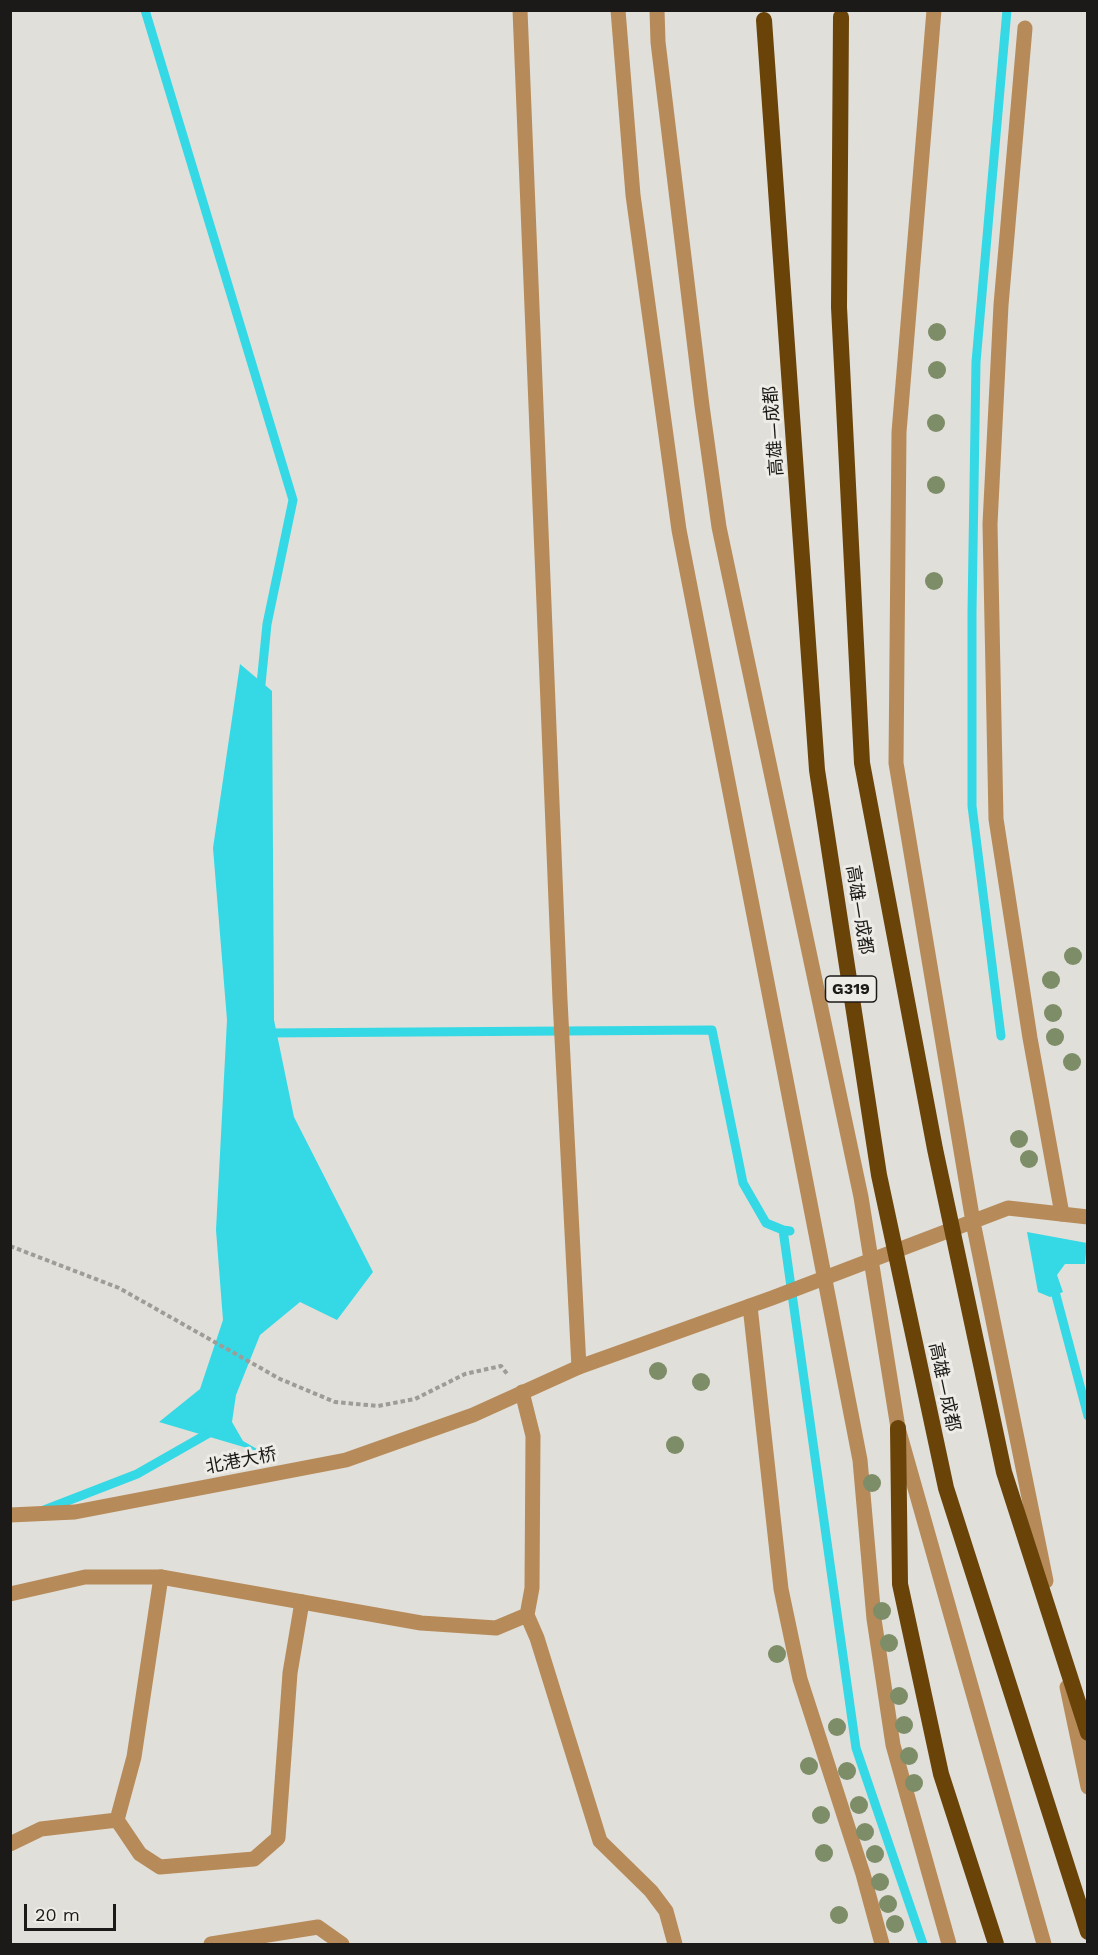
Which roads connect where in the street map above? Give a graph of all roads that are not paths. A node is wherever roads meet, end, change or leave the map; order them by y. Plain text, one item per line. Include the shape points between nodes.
1 (520, 10) edge
2 (618, 10) edge
3 (657, 10) edge
4 (934, 10) edge
5 (842, 14) edge
6 (765, 15) edge
7 (1025, 28) dead end
8 (1062, 1214) junction
9 (1088, 1217) edge
10 (973, 1222) junction
11 (870, 1261) junction
12 (818, 1281) junction
13 (750, 1306) junction
14 (579, 1367) junction
15 (522, 1392) junction
16 (898, 1428) junction
17 (10, 1515) edge
18 (161, 1577) junction
19 (10, 1594) edge
20 (302, 1602) junction
21 (527, 1615) junction
22 (1064, 1672) junction
23 (1088, 1714) edge
24 (1088, 1734) edge
25 (1088, 1787) edge
26 (117, 1820) junction
27 (10, 1844) edge
28 (1088, 1932) edge
29 (211, 1944) edge
30 (342, 1944) edge
31 (675, 1944) edge
32 (882, 1944) edge
33 (949, 1944) edge
34 (996, 1944) edge
35 (1044, 1944) edge

1 - 14 street
2 - 12 street via 633,195 679,530
3 - 11 street via 719,527 858,1185
4 - 10 street via 899,432 896,763
5 - 24 highway, 高雄—成都 / G319, bridge via 839,307 862,763 934,1149 1004,1472
6 - 28 highway, 高雄—成都 / G319, bridge via 818,770 879,1175 946,1488
7 - 8 street via 1001,305 990,525 996,819
8 - 9 street, 北港大桥
8 - 10 street, 北港大桥 via 1008,1208
10 - 11 street, 北港大桥
10 - 22 street
11 - 12 street, 北港大桥
11 - 16 street
12 - 13 street, 北港大桥
12 - 33 street via 860,1460 874,1619 892,1745
13 - 14 street, 北港大桥
13 - 32 street via 782,1589 797,1667
14 - 15 street, 北港大桥
15 - 17 street, 北港大桥 via 473,1415 346,1460 75,1512
15 - 21 street via 533,1436 532,1588
16 - 34 highway via 900,1584 941,1774
16 - 35 street
18 - 19 street via 85,1577
18 - 20 street
18 - 26 street via 134,1756
20 - 21 street via 421,1623 496,1628
20 - 26 street via 290,1673 278,1838 254,1858 160,1867 140,1854
21 - 31 street via 600,1841 666,1911
22 - 23 highway
22 - 25 street
26 - 27 street via 41,1829
29 - 30 street via 318,1927

